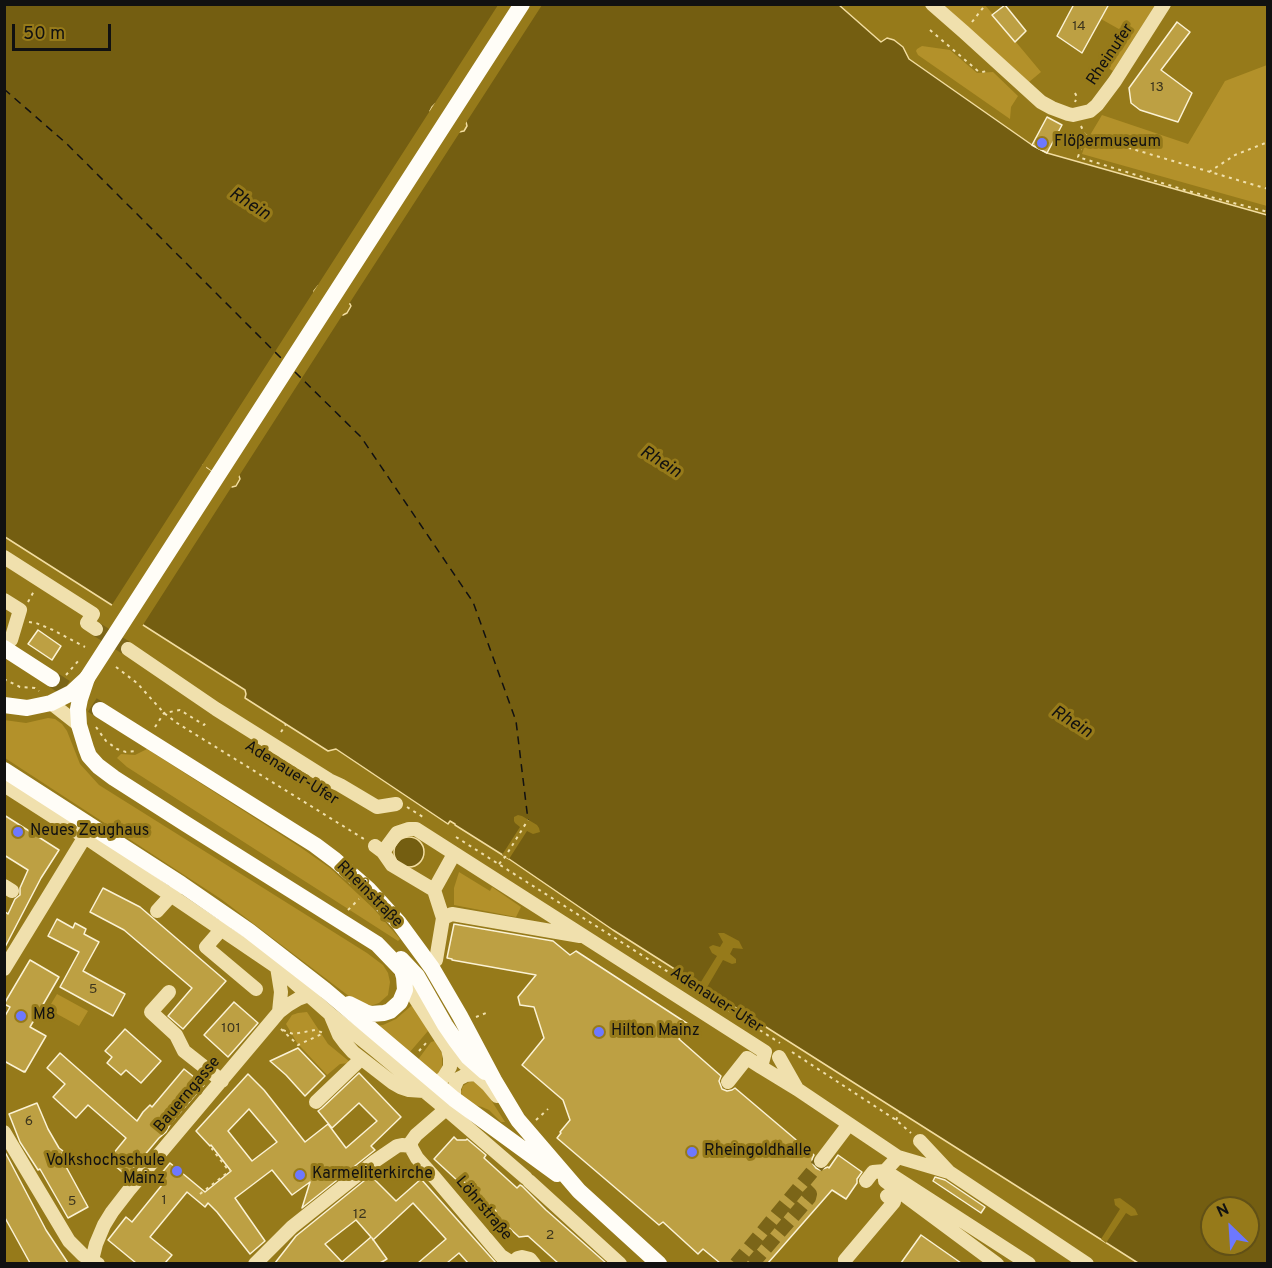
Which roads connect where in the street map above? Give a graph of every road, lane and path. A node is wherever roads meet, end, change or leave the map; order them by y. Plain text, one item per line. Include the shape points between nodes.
1 (522, 4) edge
2 (932, 4) edge
3 (986, 4) edge
4 (1164, 4) edge
5 (930, 30) dead end
6 (964, 32) junction
7 (996, 61) junction
8 (1268, 142) edge
9 (1208, 172) junction
10 (1268, 189) edge
11 (1268, 212) edge
12 (4, 557) edge
13 (4, 600) edge
14 (17, 620) junction
15 (96, 629) tunnel mouth
16 (8, 644) edge
17 (85, 647) dead end
18 (128, 649) tunnel mouth
19 (84, 655) dead end
20 (116, 667) dead end
21 (87, 678) junction
22 (4, 679) edge
23 (57, 679) joint
24 (46, 698) junction
25 (4, 705) edge
26 (216, 709) junction
27 (164, 713) junction
28 (90, 720) junction
29 (144, 741) junction
30 (4, 770) edge
31 (4, 785) edge
32 (399, 805) joint
33 (425, 818) dead end
34 (528, 820) dead end
35 (88, 831) junction
36 (453, 835) dead end
37 (379, 849) junction
38 (454, 854) junction
39 (499, 864) junction
40 (176, 890) junction
41 (434, 890) junction
42 (361, 897) dead end
43 (157, 911) dead end
44 (345, 913) dead end
45 (448, 916) junction
46 (226, 924) junction
47 (585, 937) junction
48 (377, 944) junction
49 (268, 946) junction
50 (436, 960) dead end
51 (278, 968) junction
52 (4, 969) edge
53 (404, 977) junction
54 (256, 989) dead end
55 (169, 992) dead end
56 (322, 994) junction
57 (279, 1012) junction
58 (486, 1013) dead end
59 (330, 1014) junction
60 (476, 1017) dead end
61 (281, 1029) joint
62 (433, 1035) dead end
63 (448, 1049) junction
64 (419, 1051) dead end
65 (781, 1052) joint
66 (793, 1052) dead end
67 (361, 1059) junction
68 (761, 1067) junction
69 (476, 1074) junction
70 (494, 1080) junction
71 (222, 1081) junction
72 (728, 1082) dead end
73 (430, 1088) junction
74 (797, 1089) junction
75 (316, 1102) dead end
76 (450, 1104) junction
77 (548, 1109) dead end
78 (900, 1112) dead end
79 (518, 1120) junction
80 (536, 1120) dead end
81 (896, 1120) junction
82 (849, 1124) junction
83 (4, 1132) edge
84 (920, 1141) joint
85 (411, 1146) junction
86 (213, 1148) dead end
87 (898, 1156) junction
88 (821, 1161) tunnel mouth
89 (885, 1171) junction
90 (949, 1172) junction
91 (866, 1181) dead end
92 (579, 1191) junction
93 (200, 1194) dead end
94 (887, 1196) dead end
95 (94, 1262) edge
96 (255, 1263) edge
97 (534, 1263) edge
98 (620, 1263) edge
99 (659, 1263) edge
100 (846, 1263) edge
101 (997, 1263) edge
102 (1029, 1263) edge
103 (1087, 1263) edge

1 - 21 main road, bridge
2 - 6 street
3 - 6 path
4 - 7 street, Rheinufer via 1115,81 1090,111 1077,115 1052,108
5 - 7 path via 978,71 988,70
6 - 7 street
8 - 9 path via 1235,155
9 - 10 path
9 - 11 path via 1085,135 1078,157
12 - 15 street via 93,614 87,623
13 - 14 street via 20,610
14 - 16 street
14 - 17 path via 36,623
16 - 23 main road
18 - 26 street
19 - 23 path
20 - 27 path, Adenauer-Ufer
21 - 24 main road via 71,693
21 - 28 main road, Rheinstraße via 78,709
22 - 24 path via 20,687 35,688
24 - 25 main road via 27,708
24 - 28 street
26 - 27 path via 204,725 180,710
26 - 32 street via 280,733 328,780 377,807
27 - 29 path
27 - 37 path, Adenauer-Ufer
28 - 29 main road, Rheinstraße
28 - 29 path via 117,749 126,752
28 - 48 main road, Rheinstraße via 83,741 98,766
29 - 70 main road, Rheinstraße via 315,845 368,889 432,968
30 - 35 main road, Rheinstraße
31 - 35 street
32 - 33 path
34 - 39 path
35 - 40 main road, Rheinstraße
35 - 52 street
36 - 39 path
37 - 38 street, Adenauer-Ufer via 398,833 416,829
37 - 41 street via 392,865
38 - 41 street
38 - 47 street, Adenauer-Ufer
39 - 65 path
40 - 43 street
40 - 46 main road, Rheinstraße
41 - 45 street
42 - 44 path
45 - 47 street
45 - 50 street
46 - 49 main road, Rheinstraße
46 - 51 street, Rheinstraße
46 - 54 street via 207,947
47 - 68 street, Adenauer-Ufer via 765,1052
48 - 53 main road, Rheinstraße
48 - 70 main road via 411,969 456,1041
49 - 51 street
49 - 56 main road, Rheinstraße
51 - 56 street, Rheinstraße
51 - 57 street
53 - 56 main road, Rheinstraße via 405,990 400,1002 390,1011 378,1014
53 - 63 street, Rheinstraße
55 - 71 street via 151,1012 176,1035 184,1051
56 - 57 street, Bauerngasse via 298,999
56 - 59 street, Rheinstraße
56 - 73 main road, Rheinstraße
57 - 71 street, Bauerngasse
58 - 60 path
59 - 67 street, Rheinstraße via 345,1043
59 - 73 street, Rheinstraße
61 - 61 path via 293,1034 315,1030 324,1033 298,1046
62 - 64 path
63 - 69 street, Rheinstraße
63 - 73 street via 450,1067
65 - 74 street
66 - 81 path
67 - 73 street, Rheinstraße via 400,1087
67 - 75 street
68 - 72 street, Adenauer-Ufer via 747,1058
68 - 74 street
69 - 76 street via 458,1080
69 - 79 street, Rheinstraße
70 - 79 main road, Rheinstraße
71 - 95 street, Bauerngasse via 112,1212 96,1244
73 - 76 main road, Rheinstraße
74 - 82 street
76 - 85 street via 416,1135
76 - 92 main road, Rheinstraße
76 - 98 street, Rheinstraße
77 - 80 path
78 - 81 path
79 - 92 main road, Rheinstraße
81 - 84 path
82 - 87 street
82 - 88 street
83 - 95 street via 69,1241
84 - 90 street
85 - 96 street via 397,1146 382,1156 292,1227
85 - 97 street, Löhrstraße via 501,1256 512,1263 522,1257
86 - 93 path via 230,1170
87 - 89 street
87 - 90 street
89 - 91 street via 873,1172
89 - 101 street via 885,1181 891,1186
89 - 102 street
90 - 103 street
92 - 99 main road, Rheinstraße
94 - 100 street via 894,1202

